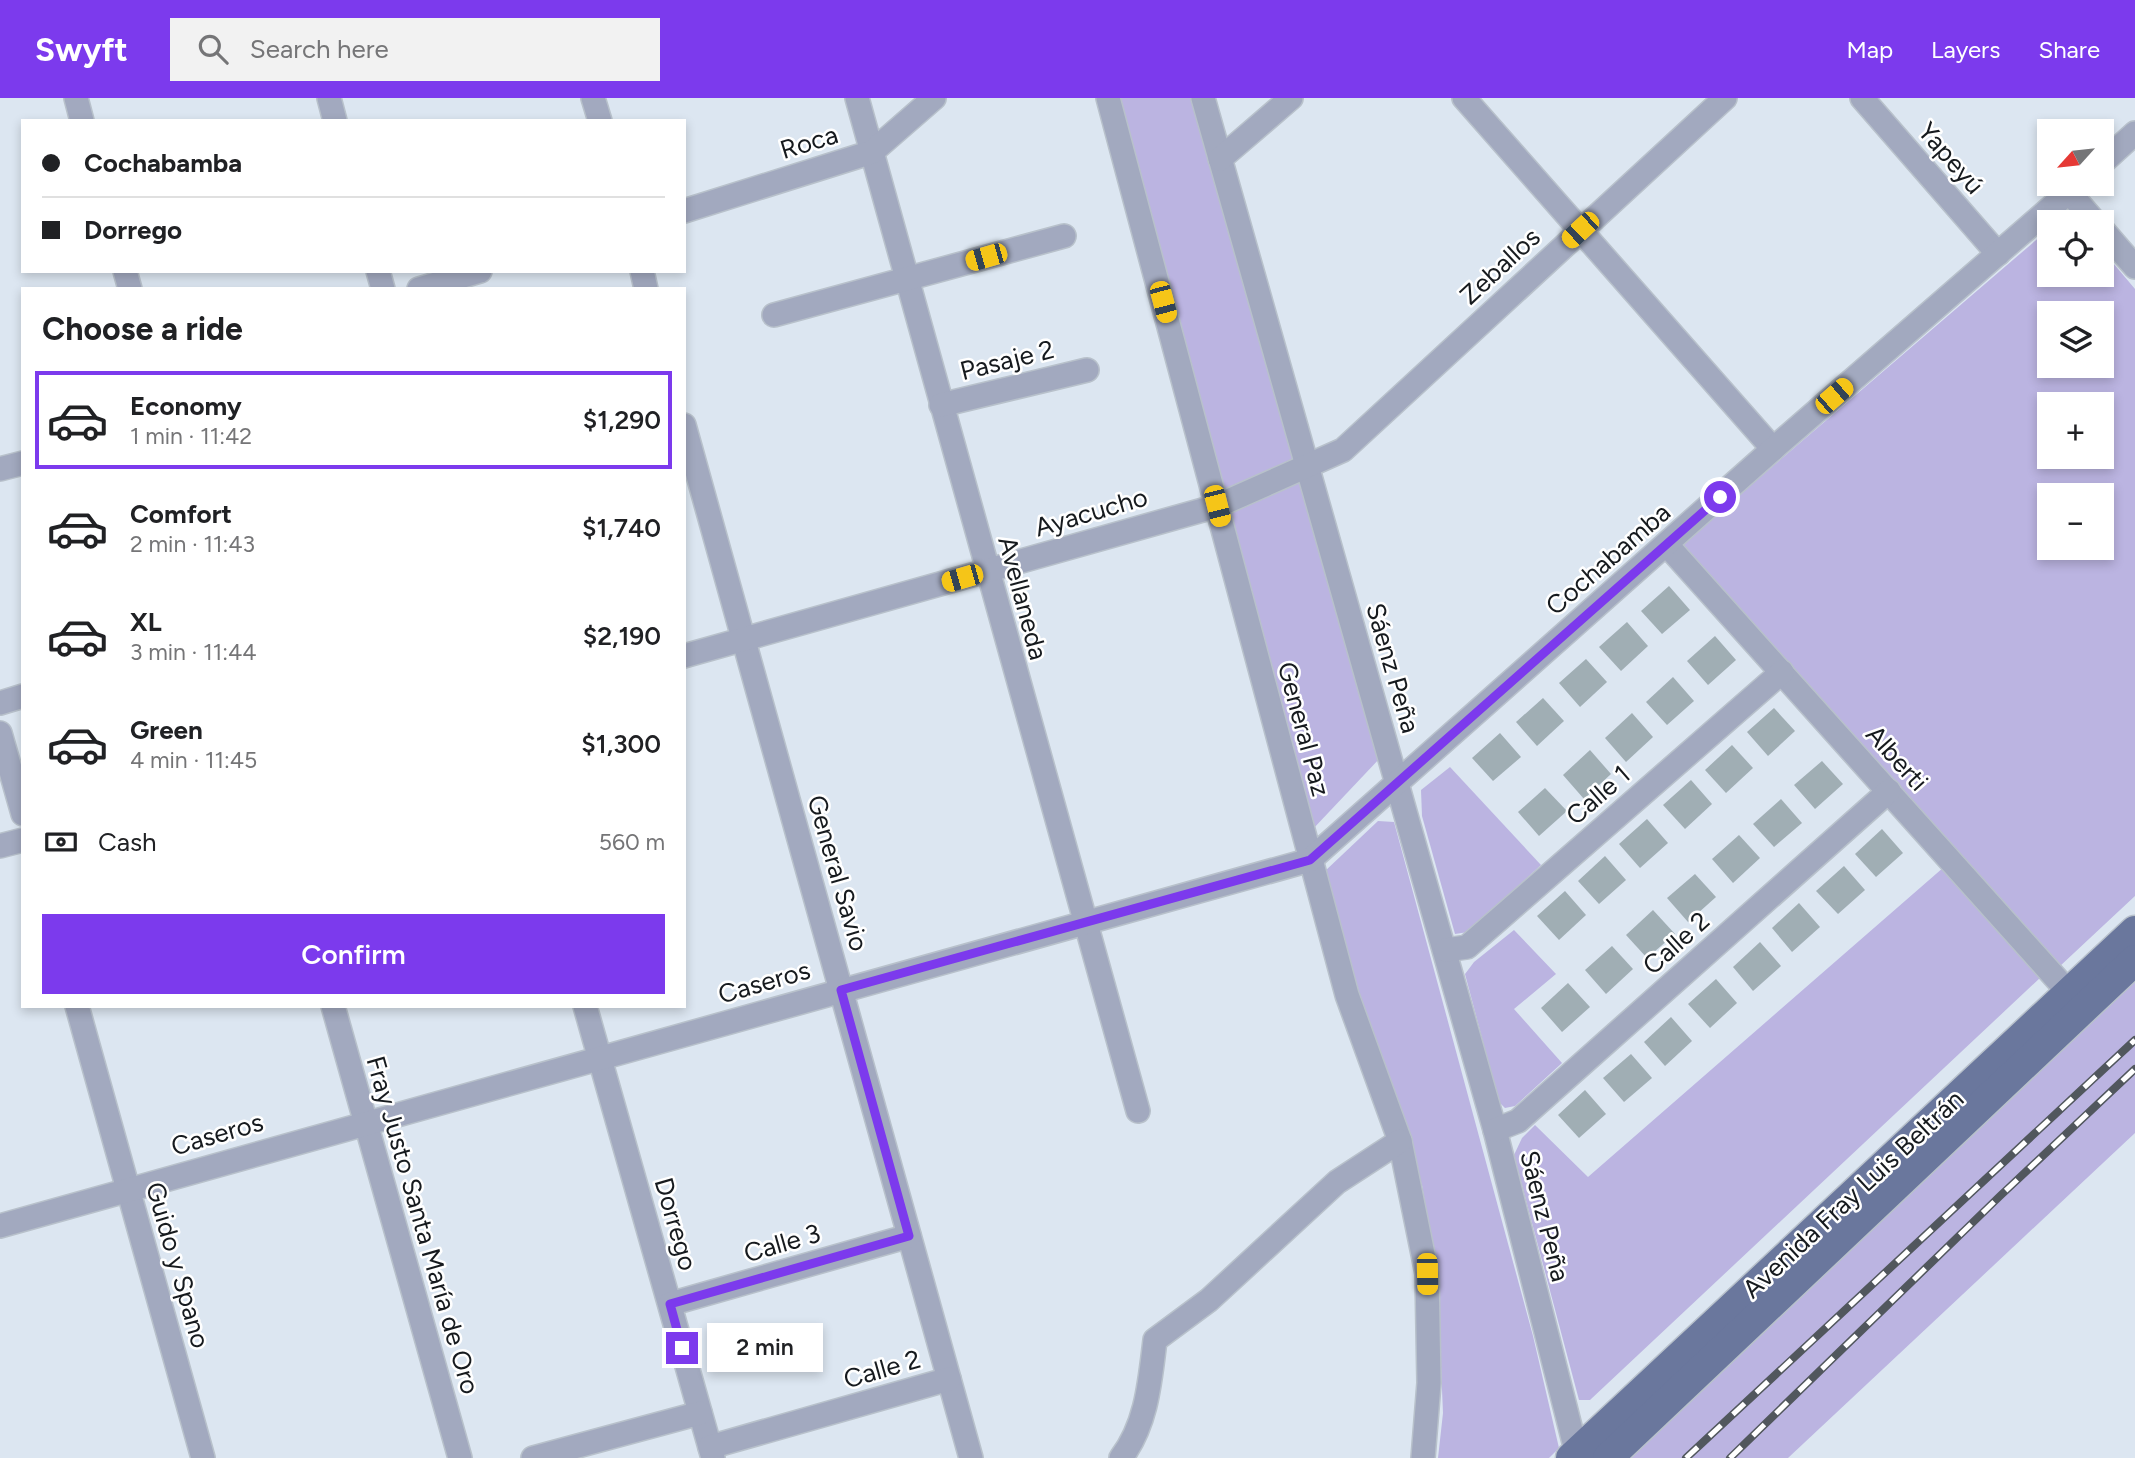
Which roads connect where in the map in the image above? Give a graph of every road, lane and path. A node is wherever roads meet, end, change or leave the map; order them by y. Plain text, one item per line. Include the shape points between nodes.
1 (76, 98) edge
2 (593, 98) edge
3 (857, 98) edge
4 (934, 98) edge
5 (1108, 98) edge
6 (1203, 98) edge
7 (1291, 98) edge
8 (1464, 98) edge
9 (1725, 98) edge
10 (1862, 98) edge
11 (81, 119) edge
12 (599, 119) edge
13 (2135, 133) edge
14 (872, 152) junction
15 (2114, 152) edge
16 (1220, 159) junction
17 (2064, 196) edge
18 (686, 210) edge
19 (1580, 230) junction
20 (1065, 236) dead end
21 (2114, 243) edge
22 (1998, 254) junction
23 (2135, 267) edge
24 (473, 273) edge
25 (907, 279) junction
26 (426, 287) edge
27 (774, 315) dead end
28 (1087, 370) dead end
29 (941, 405) junction
30 (686, 432) edge
31 (1773, 449) junction
32 (21, 464) edge
33 (1306, 464) junction
34 (0, 469) edge
35 (1217, 506) junction
36 (1667, 545) junction
37 (986, 571) junction
38 (744, 639) junction
39 (686, 655) edge
40 (1782, 672) junction
41 (21, 697) edge
42 (0, 703) edge
43 (0, 733) edge
44 (1396, 782) junction
45 (1889, 791) junction
46 (21, 807) edge
47 (21, 841) edge
48 (0, 846) edge
49 (1310, 860) junction
50 (1083, 922) junction
51 (2135, 931) edge
52 (1446, 950) junction
53 (2135, 960) edge
54 (841, 990) junction
55 (2077, 1001) junction
56 (78, 1008) edge
57 (334, 1008) edge
58 (586, 1008) edge
59 (600, 1058) junction
60 (1138, 1111) dead end
61 (365, 1122) junction
62 (1495, 1130) junction
63 (1400, 1141) junction
64 (128, 1188) junction
65 (0, 1226) edge
66 (909, 1236) junction
67 (670, 1304) junction
68 (949, 1379) junction
69 (700, 1413) junction
70 (711, 1452) edge
71 (1575, 1456) edge
72 (203, 1458) edge
73 (460, 1458) edge
74 (533, 1458) edge
75 (971, 1458) edge
76 (1121, 1458) edge
77 (1423, 1458) edge
78 (1608, 1458) edge

1 - 11 street
2 - 12 street
3 - 14 street, Avellaneda
4 - 14 street, Roca
5 - 35 street, General Paz
6 - 16 street, Sáenz Peña
7 - 16 street
8 - 19 street
9 - 19 street, Zeballos
10 - 22 street, Yapeyú
13 - 15 street
14 - 18 street, Roca
14 - 25 street, Avellaneda
16 - 33 street, Sáenz Peña
17 - 22 street, Cochabamba
19 - 31 street
19 - 33 street, Zeballos via 1343,450
20 - 25 street
21 - 23 street
22 - 31 street, Cochabamba
24 - 26 street
25 - 27 street
25 - 29 street, Avellaneda
28 - 29 street, Pasaje 2
29 - 37 street, Avellaneda
30 - 38 street, General Savio
31 - 36 street, Cochabamba
32 - 34 street
33 - 35 street, Ayacucho
33 - 44 street, Sáenz Peña
35 - 37 street, Ayacucho
35 - 49 street, General Paz
36 - 40 street, Alberti
36 - 44 street, Cochabamba
37 - 38 street, Ayacucho
37 - 50 street, Avellaneda
38 - 39 street, Ayacucho
38 - 54 street, General Savio
40 - 45 street, Alberti
40 - 52 street, Calle 1 via 1467,947
41 - 42 street
43 - 46 street
44 - 49 street, Caseros
44 - 52 street, Sáenz Peña
45 - 55 street, Alberti
45 - 62 street, Calle 2 via 1518,1121
47 - 48 street
49 - 50 street, Caseros
49 - 63 street, General Paz via 1347,995
50 - 54 street, Caseros
50 - 60 street, Avellaneda
51 - 55 main road, Avenida Fray Luis Beltrán
52 - 62 street, Sáenz Peña
53 - 55 main road, Avenida Fray Luis Beltrán
54 - 59 street, Caseros
54 - 66 street, General Savio
55 - 71 main road, Avenida Fray Luis Beltrán
55 - 78 main road, Avenida Fray Luis Beltrán
56 - 64 street, Guido y Spano
57 - 61 street, Fray Justo Santa María de Oro
58 - 59 street, Dorrego
59 - 61 street, Caseros
59 - 67 street, Dorrego
61 - 64 street, Caseros
61 - 73 street, Fray Justo Santa María de Oro
62 - 71 street, Sáenz Peña
63 - 76 street via 1338,1182 1209,1300 1155,1340 1146,1405
63 - 77 street, General Paz via 1427,1274 1429,1383
64 - 65 street, Caseros
64 - 72 street, Guido y Spano
66 - 67 street, Calle 3
66 - 68 street, General Savio
67 - 69 street, Dorrego
68 - 70 street, Calle 2
68 - 75 street, General Savio
69 - 70 street, Dorrego
69 - 74 street

